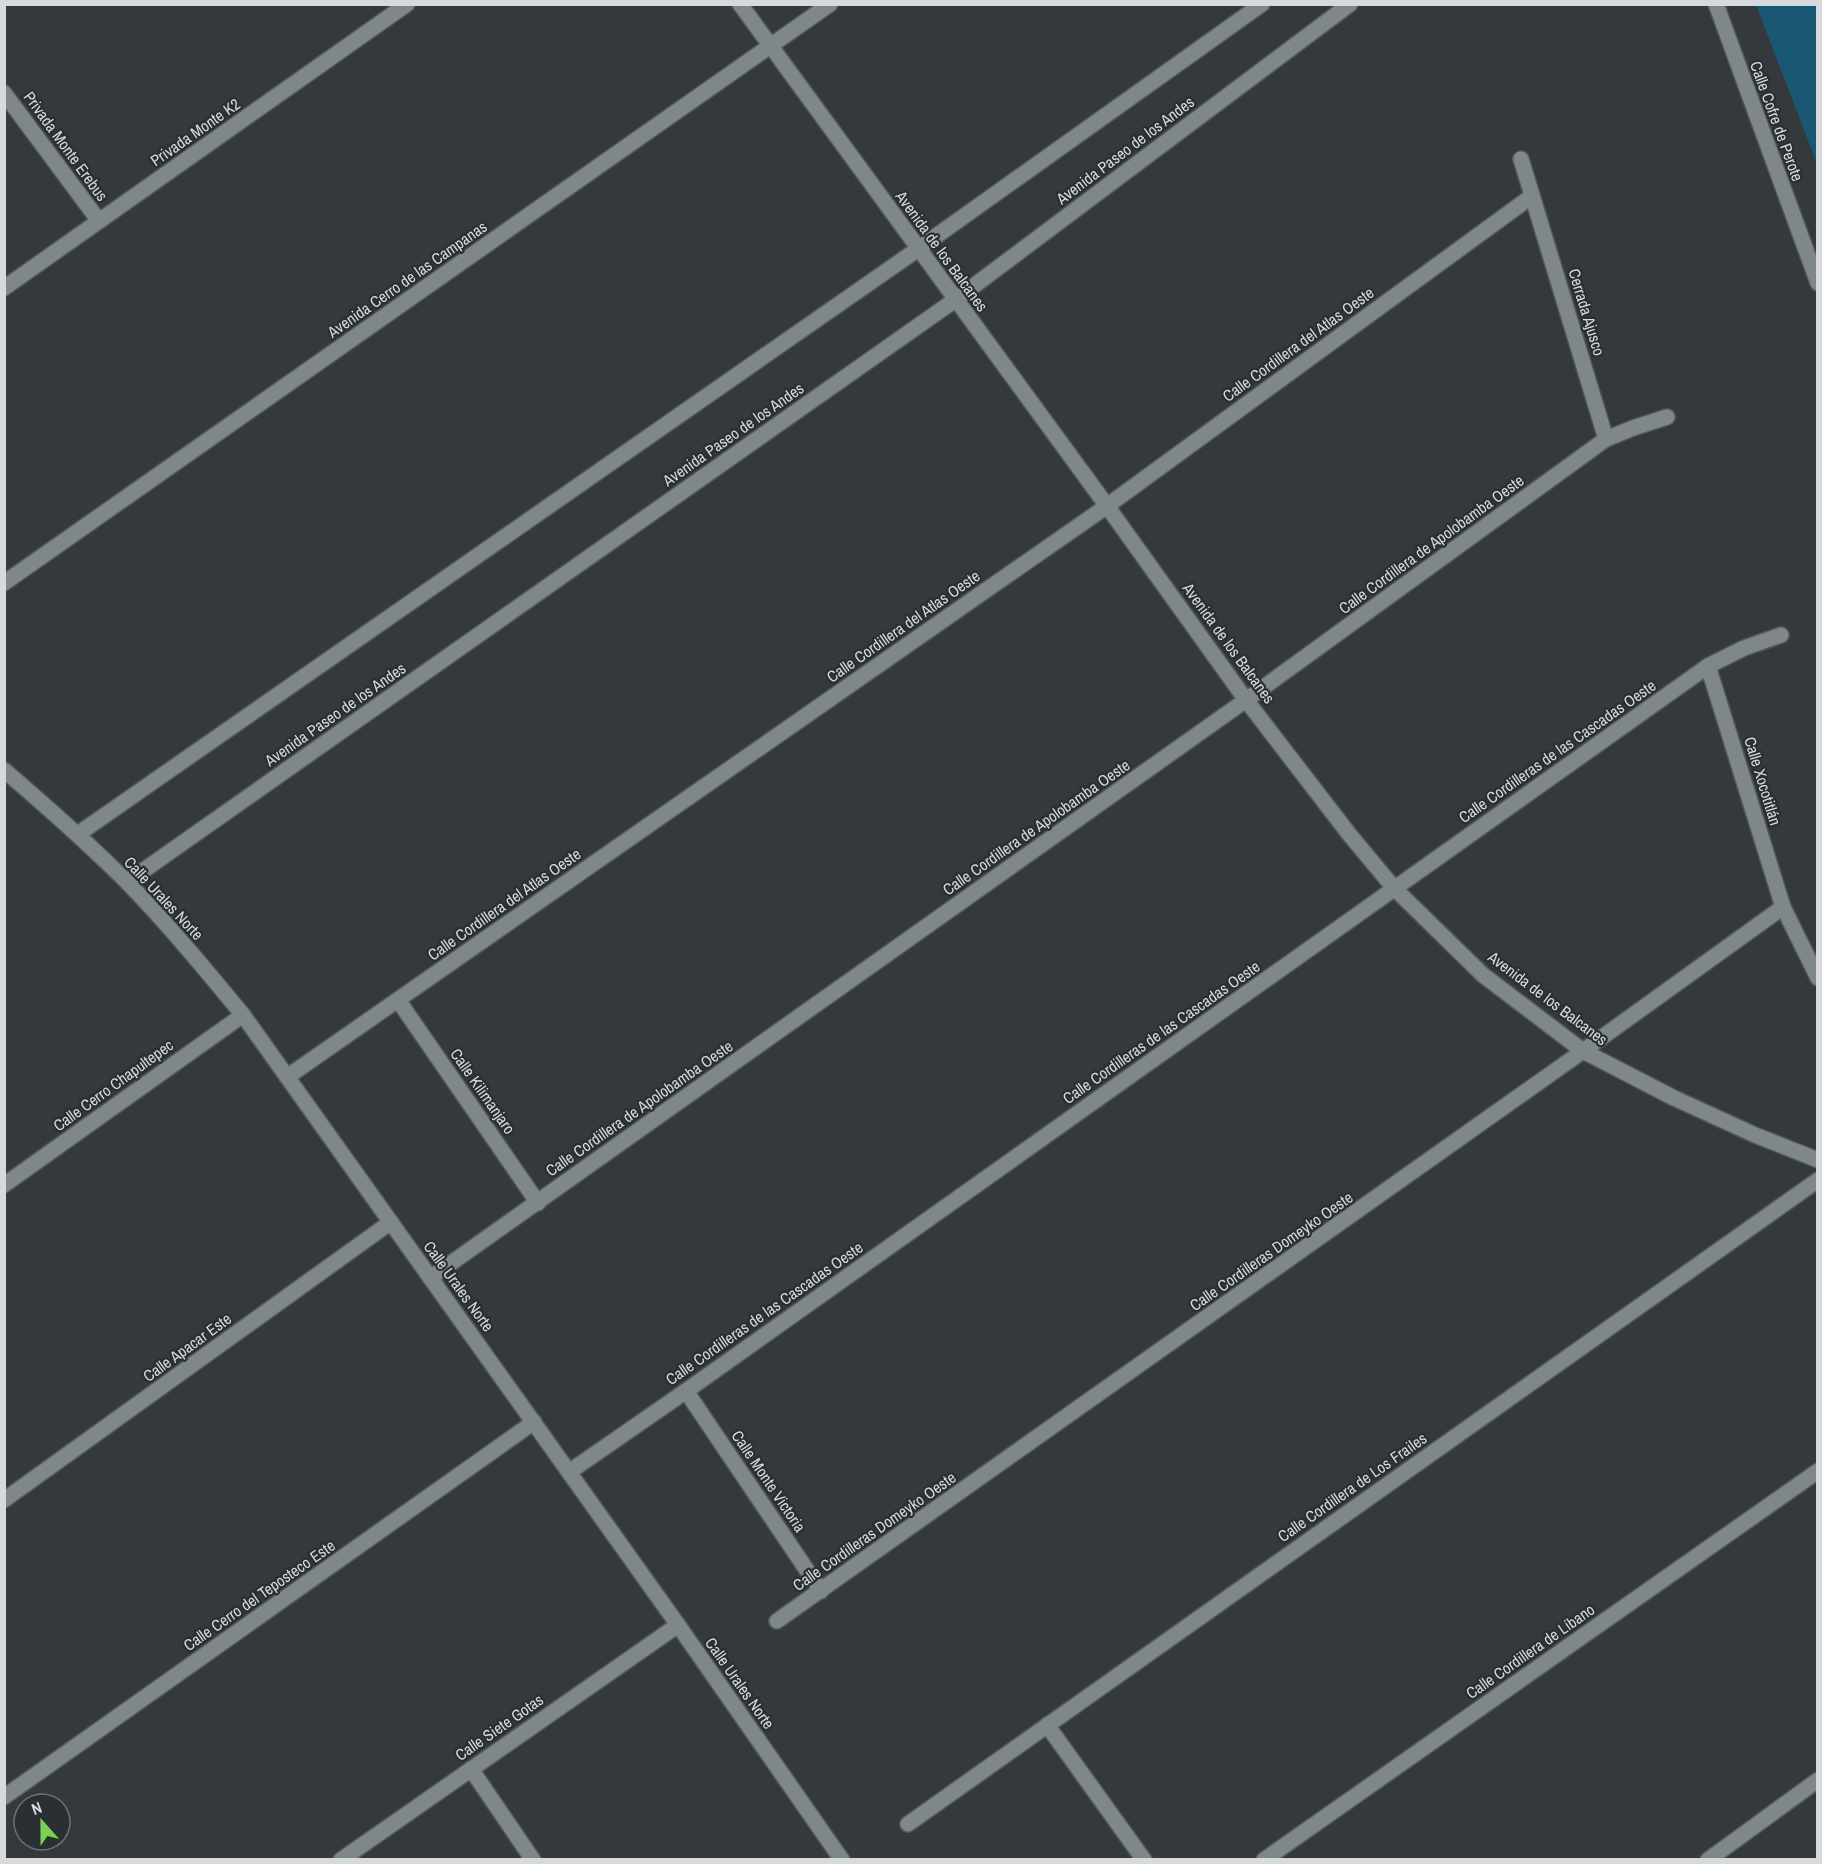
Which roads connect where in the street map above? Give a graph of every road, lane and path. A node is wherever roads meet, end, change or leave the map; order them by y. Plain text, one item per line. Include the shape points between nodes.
1 (407, 4) edge
2 (740, 4) edge
3 (830, 4) edge
4 (1262, 4) edge
5 (1350, 4) edge
6 (1716, 4) edge
7 (771, 46) junction
8 (4, 93) edge
9 (1521, 159) dead end
10 (1532, 196) junction
11 (99, 221) junction
12 (918, 249) junction
13 (1816, 273) edge
14 (4, 288) edge
15 (956, 300) junction
16 (1667, 417) dead end
17 (1606, 439) junction
18 (1107, 506) junction
19 (4, 583) edge
20 (1781, 635) dead end
21 (1708, 666) junction
22 (1246, 700) junction
23 (4, 770) edge
24 (78, 834) junction
25 (127, 882) junction
26 (1394, 888) junction
27 (1783, 907) junction
28 (1818, 978) edge
29 (398, 1000) junction
30 (243, 1015) junction
31 (1583, 1051) junction
32 (287, 1077) junction
33 (1818, 1160) edge
34 (1818, 1180) edge
35 (4, 1185) edge
36 (538, 1203) junction
37 (391, 1222) junction
38 (430, 1278) junction
39 (686, 1391) junction
40 (534, 1422) junction
41 (1818, 1471) edge
42 (569, 1472) junction
43 (4, 1500) edge
44 (821, 1591) junction
45 (777, 1621) dead end
46 (678, 1625) junction
47 (1047, 1725) junction
48 (471, 1769) junction
49 (1818, 1780) edge
50 (4, 1797) edge
51 (908, 1824) dead end
52 (341, 1860) edge
53 (533, 1860) edge
54 (842, 1860) edge
55 (1144, 1860) edge
56 (1264, 1860) edge
57 (1708, 1860) edge

1 - 11 street, Privada Monte K2
2 - 7 street, Avenida de los Balcanes
3 - 7 street, Avenida Cerro de las Campanas
4 - 12 street
5 - 15 street, Avenida Paseo de los Andes
6 - 13 street, Calle Cofre de Perote
7 - 12 street, Avenida de los Balcanes
7 - 19 street, Avenida Cerro de las Campanas
8 - 11 street, Privada Monte Erebus
9 - 10 street, Cerrada Ajusco
10 - 17 street, Cerrada Ajusco
10 - 18 street, Calle Cordillera del Atlas Oeste
11 - 14 street, Privada Monte K2
12 - 15 street, Avenida de los Balcanes
12 - 24 street
15 - 18 street, Avenida de los Balcanes
15 - 25 street, Avenida Paseo de los Andes
16 - 17 street, Calle Cordillera de Apolobamba Oeste
17 - 22 street, Calle Cordillera de Apolobamba Oeste
18 - 22 street, Avenida de los Balcanes
18 - 29 street, Calle Cordillera del Atlas Oeste
20 - 21 street, Calle Cordilleras de las Cascadas Oeste
21 - 26 street, Calle Cordilleras de las Cascadas Oeste
21 - 27 street, Calle Xocotitlán
22 - 26 street, Avenida de los Balcanes
22 - 36 street, Calle Cordillera de Apolobamba Oeste
23 - 24 street, Calle Urales Norte
24 - 25 street, Calle Urales Norte
25 - 30 street, Calle Urales Norte
26 - 31 street, Avenida de los Balcanes via 1483,975
26 - 39 street, Calle Cordilleras de las Cascadas Oeste
27 - 28 street, Calle Xocotitlán
27 - 31 street, Calle Cordilleras Domeyko Oeste
29 - 32 street, Calle Cordillera del Atlas Oeste
29 - 36 street, Calle Kilimanjaro
30 - 32 street, Calle Urales Norte
30 - 35 street, Calle Cerro Chapultepec
31 - 33 street, Avenida de los Balcanes via 1674,1098
31 - 44 street, Calle Cordilleras Domeyko Oeste
32 - 37 street, Calle Urales Norte
34 - 47 street, Calle Cordillera de Los Frailes
36 - 38 street, Calle Cordillera de Apolobamba Oeste
37 - 38 street, Calle Urales Norte
37 - 43 street, Calle Apacar Este
38 - 40 street, Calle Urales Norte
39 - 42 street, Calle Cordilleras de las Cascadas Oeste
39 - 44 street, Calle Monte Victoria
40 - 42 street, Calle Urales Norte
40 - 50 street, Calle Cerro del Teposteco Este
41 - 56 street, Calle Cordillera de Líbano
42 - 46 street, Calle Urales Norte
44 - 45 street, Calle Cordilleras Domeyko Oeste
46 - 48 street, Calle Siete Gotas
46 - 54 street, Calle Urales Norte
47 - 51 street, Calle Cordillera de Los Frailes
47 - 55 street
48 - 52 street, Calle Siete Gotas
48 - 53 street
49 - 57 street

